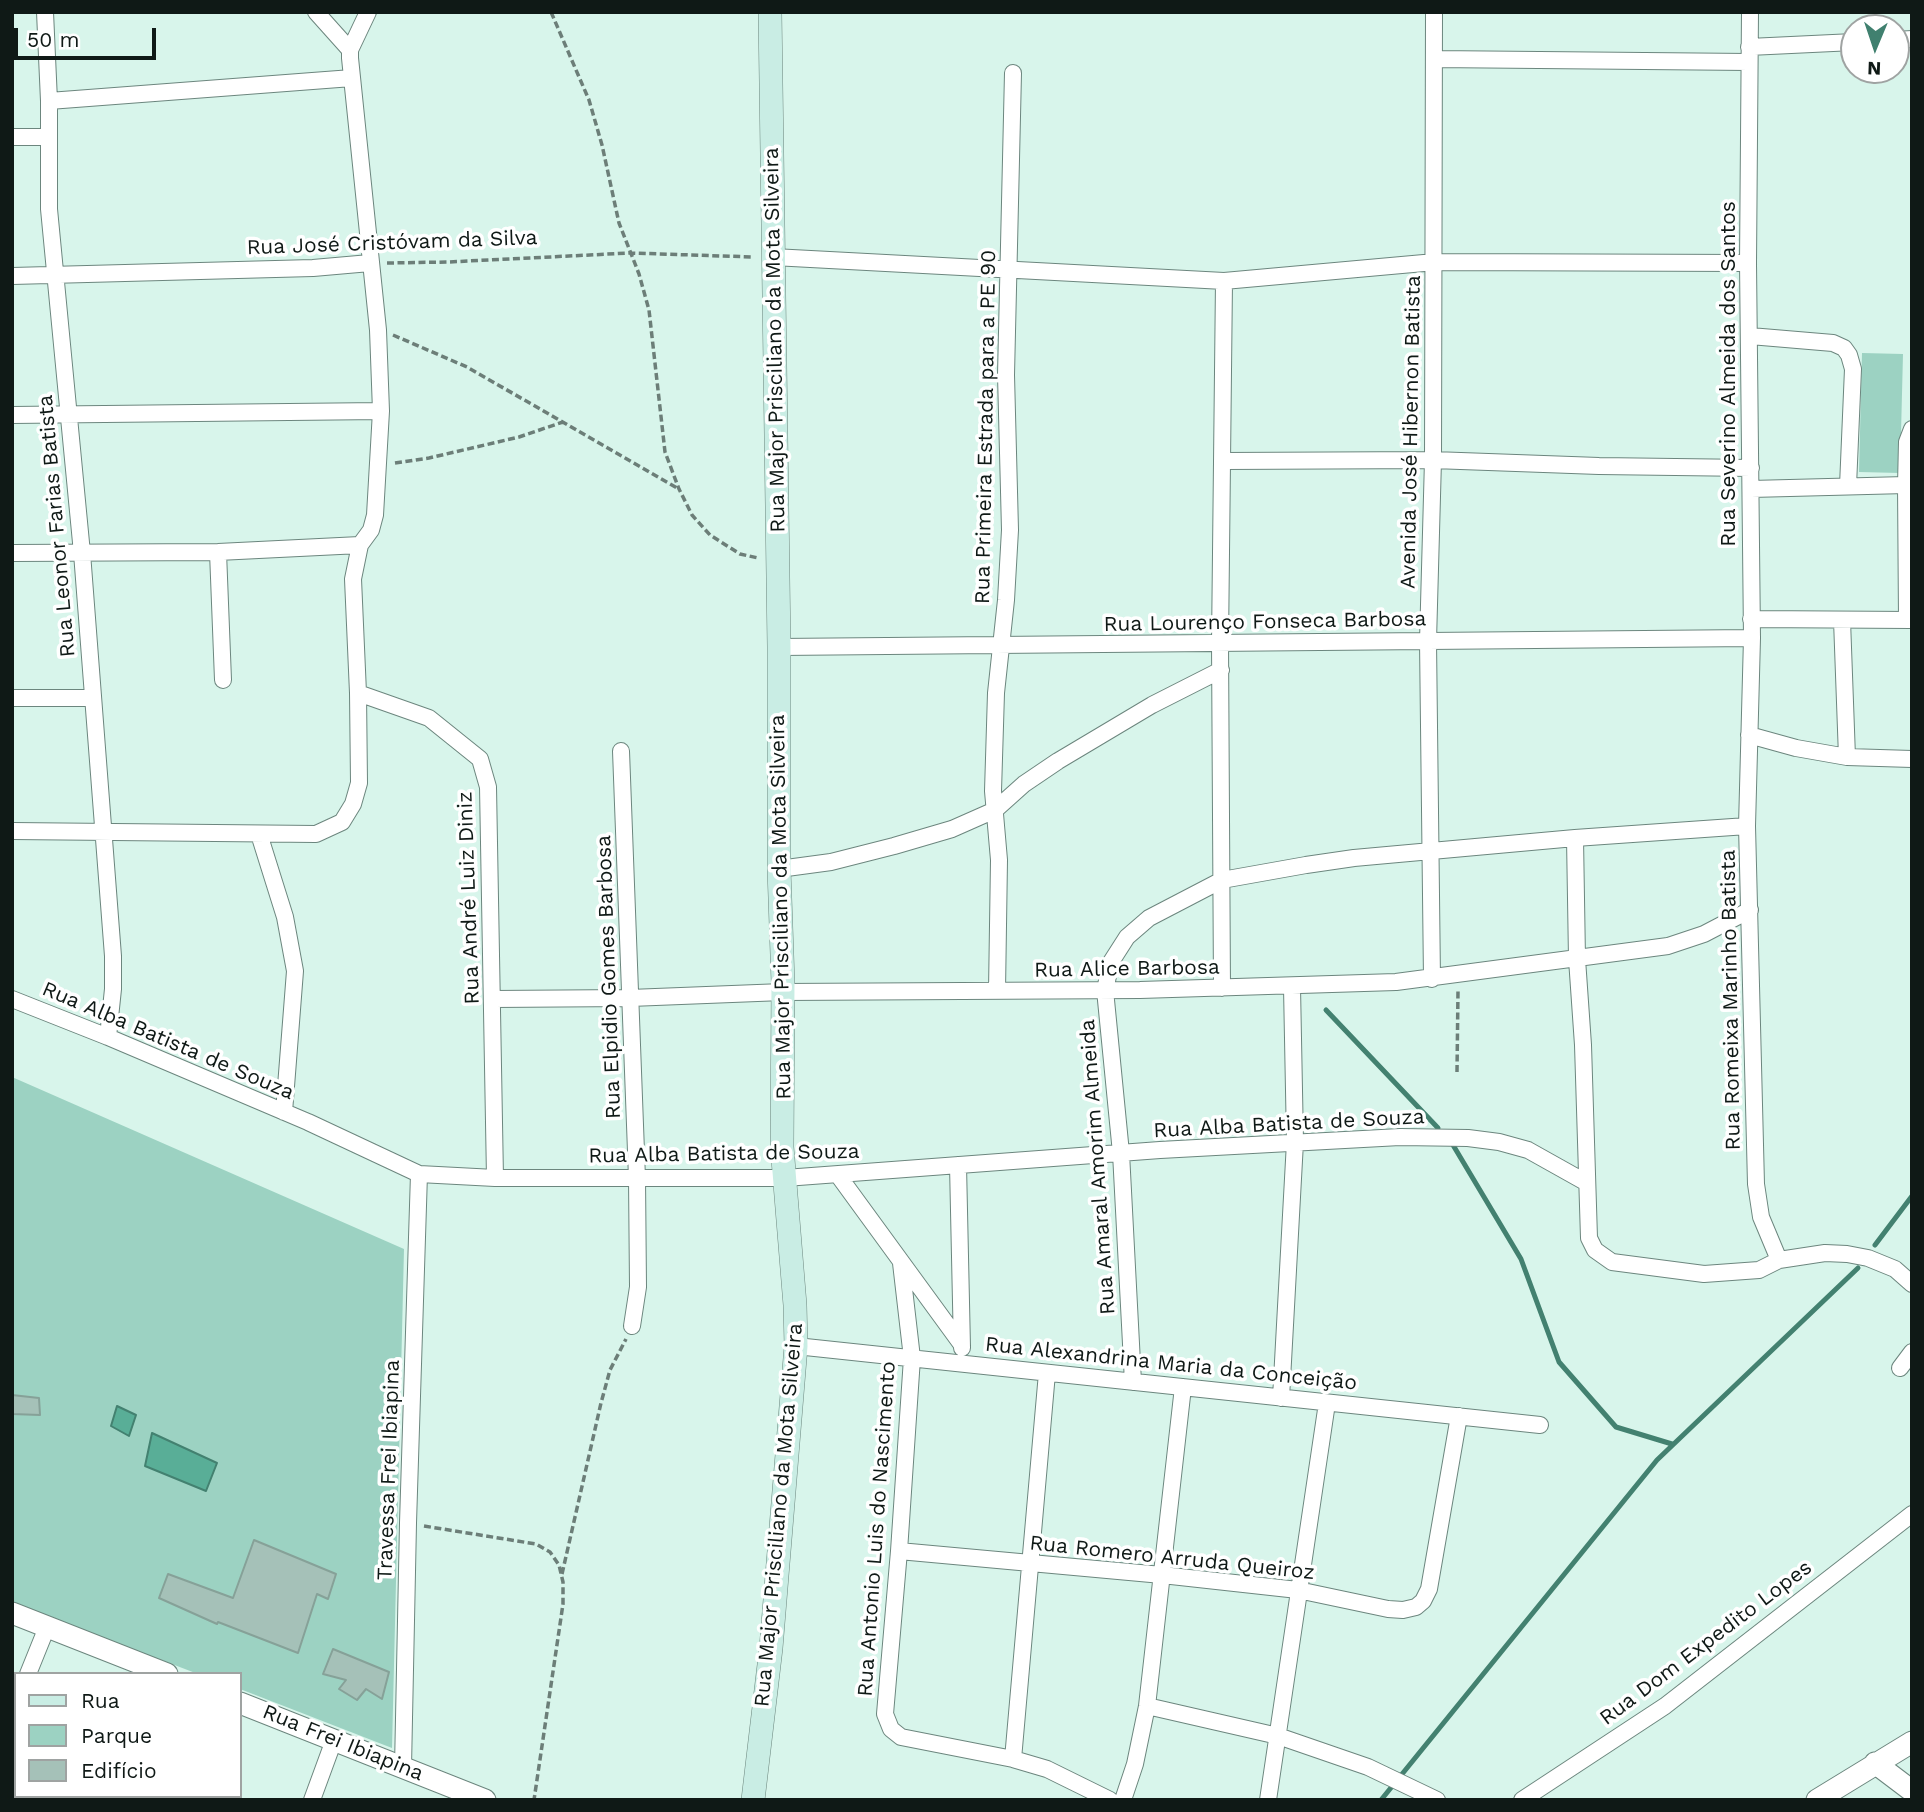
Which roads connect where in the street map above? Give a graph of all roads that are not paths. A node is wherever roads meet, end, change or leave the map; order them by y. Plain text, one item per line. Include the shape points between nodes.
1 (45, 12) edge
2 (316, 12) edge
3 (368, 12) edge
4 (770, 12) edge
5 (1434, 12) edge
6 (1749, 12) edge
7 (1840, 44) edge
8 (350, 50) junction
9 (1749, 54) junction
10 (1434, 59) junction
11 (1013, 73) dead end
12 (352, 78) junction
13 (49, 101) junction
14 (12, 137) edge
15 (49, 137) junction
16 (773, 257) junction
17 (1435, 262) junction
18 (370, 263) junction
19 (1748, 263) junction
20 (1008, 269) junction
21 (12, 276) edge
22 (56, 276) junction
23 (1224, 281) junction
24 (1750, 336) junction
25 (381, 411) junction
26 (12, 415) edge
27 (70, 416) junction
28 (1912, 429) edge
29 (1433, 460) junction
30 (1224, 461) junction
31 (1751, 468) junction
32 (1906, 485) junction
33 (1848, 486) junction
34 (1751, 489) junction
35 (360, 545) junction
36 (218, 552) junction
37 (12, 553) edge
38 (82, 553) junction
39 (1751, 620) junction
40 (1842, 620) junction
41 (1909, 620) edge
42 (1752, 638) junction
43 (1428, 641) junction
44 (1220, 643) junction
45 (1001, 645) junction
46 (779, 647) junction
47 (1221, 670) junction
48 (223, 680) dead end
49 (358, 693) junction
50 (12, 698) edge
51 (93, 698) junction
52 (1749, 735) junction
53 (621, 751) dead end
54 (1847, 757) junction
55 (1912, 759) edge
56 (995, 810) junction
57 (1747, 826) junction
58 (12, 831) edge
59 (104, 831) junction
60 (259, 834) junction
61 (1575, 838) junction
62 (1431, 852) junction
63 (779, 869) junction
64 (1222, 880) junction
65 (1751, 911) junction
66 (1577, 959) junction
67 (1432, 979) junction
68 (1292, 987) junction
69 (1222, 988) junction
70 (1105, 990) junction
71 (997, 991) junction
72 (783, 992) junction
73 (630, 998) junction
74 (12, 999) edge
75 (493, 999) junction
76 (108, 1037) junction
77 (284, 1112) junction
78 (1295, 1142) junction
79 (1121, 1153) junction
80 (957, 1165) junction
81 (419, 1174) junction
82 (838, 1175) junction
83 (495, 1178) junction
84 (637, 1178) junction
85 (785, 1178) junction
86 (1587, 1183) junction
87 (1779, 1260) junction
88 (901, 1263) junction
89 (1912, 1284) edge
90 (632, 1326) road end
91 (962, 1345) junction
92 (796, 1346) junction
93 (1912, 1352) edge
94 (912, 1358) junction
95 (963, 1363) junction
96 (1900, 1368) dead end
97 (1047, 1373) junction
98 (1133, 1382) junction
99 (1183, 1387) junction
100 (1281, 1398) junction
101 (1327, 1402) junction
102 (1459, 1416) junction
103 (1541, 1425) dead end
104 (1912, 1514) edge
105 (900, 1551) junction
106 (1031, 1564) junction
107 (1162, 1574) junction
108 (1298, 1590) junction
109 (12, 1612) edge
110 (47, 1627) junction
111 (29, 1672) edge
112 (162, 1672) edge
113 (242, 1704) edge
114 (1147, 1706) junction
115 (1278, 1736) junction
116 (334, 1740) junction
117 (1912, 1742) edge
118 (1013, 1759) junction
119 (1875, 1763) junction
120 (403, 1767) junction
121 (1912, 1791) edge
122 (312, 1800) edge
123 (485, 1800) edge
124 (753, 1800) edge
125 (1110, 1800) edge
126 (1123, 1800) edge
127 (1268, 1800) edge
128 (1437, 1800) edge
129 (1522, 1800) edge
130 (1817, 1800) edge

1 - 13 street, Rua Leonor Farias Batista
2 - 8 street
3 - 8 street
4 - 16 main road, Rua Major Prisciliano da Mota Silveira
5 - 10 street, Avenida José Hibernon Batista
6 - 9 street, Rua Severino Almeida dos Santos
7 - 9 street
8 - 12 street
9 - 10 street
9 - 19 street, Rua Severino Almeida dos Santos
10 - 17 street, Avenida José Hibernon Batista
11 - 20 street, Rua Primeira Estrada para a PE 90
12 - 13 street
12 - 18 street
13 - 15 street, Rua Leonor Farias Batista
14 - 15 street
15 - 22 street, Rua Leonor Farias Batista via 49,209
16 - 20 street
16 - 46 main road, Rua Major Prisciliano da Mota Silveira
17 - 19 street
17 - 23 street
17 - 29 street, Avenida José Hibernon Batista
18 - 22 street, Rua José Cristóvam da Silva
18 - 25 street
19 - 24 street, Rua Severino Almeida dos Santos
20 - 23 street
20 - 45 street, Rua Primeira Estrada para a PE 90 via 1010,530
21 - 22 street, Rua José Cristóvam da Silva
22 - 27 street, Rua Leonor Farias Batista
23 - 30 street
24 - 31 street, Rua Severino Almeida dos Santos
24 - 33 street via 1833,343 1849,355 1853,369
25 - 27 street
25 - 35 street via 375,515
26 - 27 street
27 - 38 street, Rua Leonor Farias Batista
28 - 32 street via 1907,442
29 - 30 street
29 - 31 street
29 - 43 street, Avenida José Hibernon Batista
30 - 44 street
31 - 34 street, Rua Severino Almeida dos Santos
32 - 33 street
32 - 41 street
33 - 34 street
34 - 39 street, Rua Severino Almeida dos Santos
35 - 36 street
35 - 49 street via 353,579
36 - 38 street
36 - 48 street
37 - 38 street
38 - 51 street, Rua Leonor Farias Batista
39 - 40 street
39 - 42 street, Rua Severino Almeida dos Santos
40 - 41 street
40 - 54 street
42 - 43 street, Rua Lourenço Fonseca Barbosa
42 - 52 street, Rua Severino Almeida dos Santos
43 - 44 street, Rua Lourenço Fonseca Barbosa
43 - 62 street, Avenida José Hibernon Batista
44 - 45 street, Rua Lourenço Fonseca Barbosa
44 - 47 street
45 - 46 street, Rua Lourenço Fonseca Barbosa
45 - 56 street, Rua Primeira Estrada para a PE 90
46 - 63 main road, Rua Major Prisciliano da Mota Silveira
47 - 56 street via 1058,761
47 - 64 street
49 - 60 street via 359,783 342,822 316,834
49 - 75 street, Rua André Luiz Diniz via 429,718 480,759 488,787
50 - 51 street
51 - 59 street, Rua Leonor Farias Batista
52 - 54 street
52 - 57 street, Rua Romeixa Marinho Batista
53 - 73 street, Rua Elpidio Gomes Barbosa
54 - 55 street
56 - 63 street via 894,846
56 - 71 street, Rua Primeira Estrada para a PE 90
57 - 61 street
57 - 65 street, Rua Romeixa Marinho Batista
58 - 59 street
59 - 60 street
59 - 76 street, Rua Leonor Farias Batista via 113,956
60 - 77 street via 285,916 295,971
61 - 62 street
61 - 66 street
62 - 64 street via 1354,858
62 - 67 street, Avenida José Hibernon Batista
63 - 72 main road, Rua Major Prisciliano da Mota Silveira
64 - 69 street
64 - 70 street via 1149,918 1127,937 1111,962
65 - 66 street, Rua Alice Barbosa via 1668,946
65 - 87 street, Rua Romeixa Marinho Batista via 1756,1184 1761,1217
66 - 67 street, Rua Alice Barbosa
66 - 86 street
67 - 68 street, Rua Alice Barbosa
68 - 69 street, Rua Alice Barbosa
68 - 78 street
69 - 70 street, Rua Alice Barbosa
70 - 71 street, Rua Alice Barbosa
70 - 79 street, Rua Amaral Amorim Almeida
71 - 72 street, Rua Alice Barbosa
72 - 73 street, Rua Alice Barbosa
72 - 85 main road, Rua Major Prisciliano da Mota Silveira
73 - 75 street, Rua Alice Barbosa
73 - 84 street, Rua Elpidio Gomes Barbosa
74 - 76 street, Rua Alba Batista de Souza
75 - 83 street, Rua André Luiz Diniz
76 - 77 street, Rua Alba Batista de Souza
77 - 81 street, Rua Alba Batista de Souza
78 - 79 street, Rua Alba Batista de Souza
78 - 86 street, Rua Alba Batista de Souza via 1400,1137 1499,1142 1528,1150
78 - 100 street
79 - 80 street, Rua Alba Batista de Souza
79 - 98 street, Rua Amaral Amorim Almeida
80 - 82 street, Rua Alba Batista de Souza
80 - 91 street
81 - 83 street, Rua Alba Batista de Souza
81 - 120 street, Travessa Frei Ibiapina
82 - 85 street, Rua Alba Batista de Souza
82 - 88 street
83 - 84 street, Rua Alba Batista de Souza
84 - 85 street, Rua Alba Batista de Souza
84 - 90 street, Rua Elpidio Gomes Barbosa via 638,1287
85 - 92 main road, Rua Major Prisciliano da Mota Silveira
86 - 87 street via 1589,1238 1595,1250 1612,1262 1704,1274 1759,1270
87 - 89 street via 1847,1254 1895,1269
88 - 91 street
88 - 94 street, Rua Antonio Luis do Nascimento
91 - 95 street
92 - 94 street, Rua Alexandrina Maria da Conceição
92 - 124 main road, Rua Major Prisciliano da Mota Silveira via 771,1648
93 - 96 street
94 - 95 street, Rua Alexandrina Maria da Conceição
94 - 105 street, Rua Antonio Luis do Nascimento
95 - 97 street, Rua Alexandrina Maria da Conceição
97 - 98 street, Rua Alexandrina Maria da Conceição
97 - 106 street
98 - 99 street, Rua Alexandrina Maria da Conceição
99 - 100 street, Rua Alexandrina Maria da Conceição
99 - 107 street
100 - 101 street, Rua Alexandrina Maria da Conceição
101 - 102 street, Rua Alexandrina Maria da Conceição
101 - 108 street
102 - 103 street, Rua Alexandrina Maria da Conceição
102 - 108 street, Rua Romero Arruda Queiroz via 1429,1589 1416,1607 1388,1609
104 - 129 street, Rua Dom Expedito Lopes via 1665,1706
105 - 106 street, Rua Romero Arruda Queiroz
105 - 118 street, Rua Antonio Luis do Nascimento via 885,1714 891,1729 901,1737
106 - 107 street, Rua Romero Arruda Queiroz
106 - 118 street
107 - 108 street, Rua Romero Arruda Queiroz
107 - 114 street
108 - 115 street
109 - 110 street
110 - 111 street
110 - 112 street
113 - 116 street, Rua Frei Ibiapina
114 - 115 street
114 - 126 street
115 - 127 street
115 - 128 street via 1373,1769
116 - 120 street, Rua Frei Ibiapina
116 - 122 street
117 - 119 street
118 - 125 street via 1047,1769
119 - 121 street
119 - 130 street
120 - 123 street, Rua Frei Ibiapina

